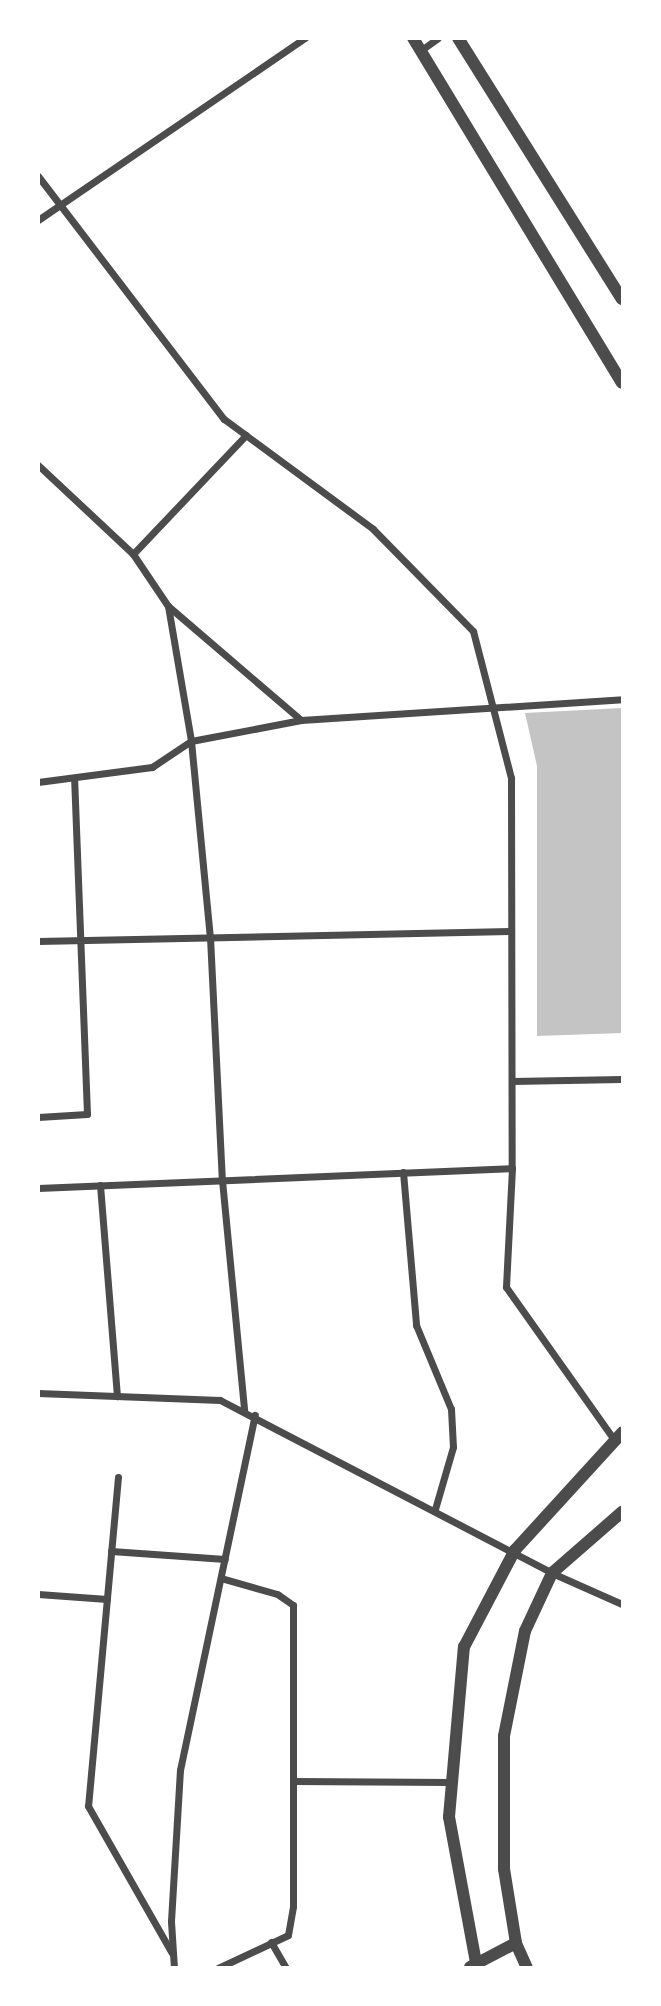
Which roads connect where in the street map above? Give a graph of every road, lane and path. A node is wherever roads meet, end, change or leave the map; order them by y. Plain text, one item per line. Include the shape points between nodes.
1 (305, 38) edge
2 (413, 38) edge
3 (438, 38) edge
4 (458, 38) edge
5 (420, 51) junction
6 (38, 176) edge
7 (60, 206) junction
8 (38, 220) edge
9 (622, 299) edge
10 (622, 383) edge
11 (246, 435) junction
12 (38, 465) edge
13 (133, 554) junction
14 (168, 606) junction
15 (622, 699) edge
16 (492, 704) junction
17 (301, 720) junction
18 (191, 741) junction
19 (74, 779) junction
20 (38, 782) edge
21 (511, 931) junction
22 (210, 937) junction
23 (83, 940) junction
24 (38, 941) edge
25 (622, 1079) edge
26 (512, 1081) junction
27 (38, 1117) edge
28 (512, 1168) junction
29 (403, 1172) junction
30 (222, 1180) junction
31 (100, 1185) junction
32 (38, 1188) edge
33 (38, 1393) edge
34 (117, 1396) junction
35 (244, 1410) junction
36 (255, 1415) junction
37 (619, 1437) edge
38 (118, 1477) dead end
39 (436, 1509) junction
40 (622, 1511) edge
41 (515, 1550) junction
42 (111, 1551) junction
43 (225, 1559) junction
44 (552, 1573) junction
45 (221, 1578) junction
46 (38, 1594) edge
47 (107, 1599) junction
48 (622, 1604) edge
49 (293, 1781) junction
50 (450, 1782) junction
51 (271, 1942) junction
52 (516, 1942) junction
53 (173, 1955) junction
54 (474, 1967) edge
55 (174, 1968) edge
56 (218, 1968) edge
57 (286, 1968) edge
58 (527, 1968) edge

1 - 7 street
2 - 5 street
3 - 5 street
4 - 9 street
5 - 10 street
6 - 7 street
7 - 8 street
7 - 11 street via 224,419
11 - 13 street
11 - 16 street via 373,529 473,631
12 - 13 street
13 - 14 street
14 - 17 street
14 - 18 street
15 - 16 street
16 - 17 street
16 - 21 street via 510,778
17 - 18 street
18 - 19 street via 152,767
18 - 22 street
19 - 20 street
19 - 23 street
21 - 22 street
21 - 26 street
22 - 23 street
22 - 30 street
23 - 24 street
23 - 27 street via 87,1114
25 - 26 street
26 - 28 street
28 - 29 street
28 - 37 street via 506,1287
29 - 30 street
29 - 39 street via 416,1325 451,1409 453,1447
30 - 31 street
30 - 35 street
31 - 32 street
31 - 34 street
33 - 34 street
34 - 35 street via 220,1400
35 - 36 street
36 - 39 street
36 - 43 street
37 - 41 street
38 - 42 street
39 - 41 street
40 - 44 street
41 - 44 street
41 - 50 street via 464,1647
42 - 43 street
42 - 47 street
43 - 45 street
44 - 48 street
44 - 52 street via 525,1631 504,1736 504,1869
45 - 49 street via 277,1594 293,1605
45 - 53 street via 180,1770
46 - 47 street
47 - 53 street via 88,1806
49 - 50 street
49 - 51 street via 293,1906 288,1935
50 - 54 street via 449,1817
51 - 56 street
51 - 57 street
52 - 54 street
52 - 58 street
53 - 55 street

